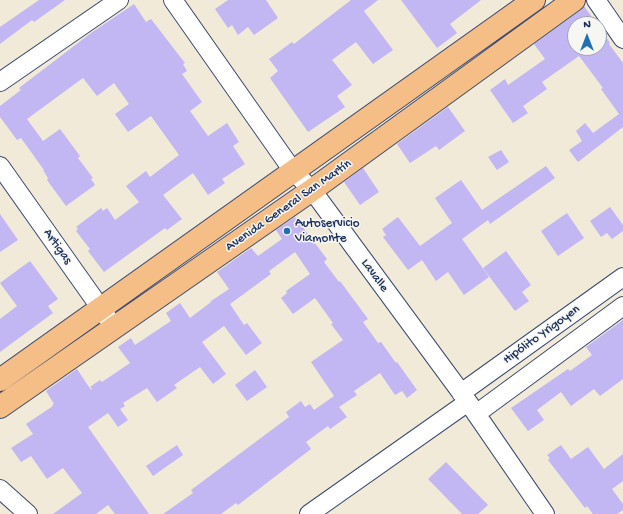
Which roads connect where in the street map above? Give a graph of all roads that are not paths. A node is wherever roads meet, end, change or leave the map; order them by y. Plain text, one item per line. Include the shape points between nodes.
1 (119, 0) edge
2 (173, 0) edge
3 (534, 0) edge
4 (574, 0) edge
5 (596, 0) edge
6 (623, 39) edge
7 (0, 82) edge
8 (0, 166) edge
9 (293, 171) junction
10 (312, 190) junction
11 (623, 277) edge
12 (623, 306) edge
13 (100, 309) junction
14 (114, 328) junction
15 (0, 380) edge
16 (468, 403) junction
17 (0, 407) edge
18 (0, 489) edge
19 (28, 514) edge
20 (309, 514) edge
21 (546, 514) edge

1 - 7 street
2 - 9 street, Lavalle
3 - 9 main road, Avenida General San Martín
4 - 10 main road, Avenida General San Martín
5 - 6 street
8 - 13 street, Artigas
9 - 10 street, Lavalle
9 - 13 main road, Avenida General San Martín
10 - 14 main road, Avenida General San Martín
10 - 16 street, Lavalle
11 - 16 street, Hipólito Yrigoyen
12 - 16 street, Hipólito Yrigoyen
13 - 14 street, Artigas
13 - 15 main road, Avenida General San Martín
14 - 17 main road, Avenida General San Martín
16 - 20 street, Hipólito Yrigoyen
16 - 21 street, Lavalle
18 - 19 street

